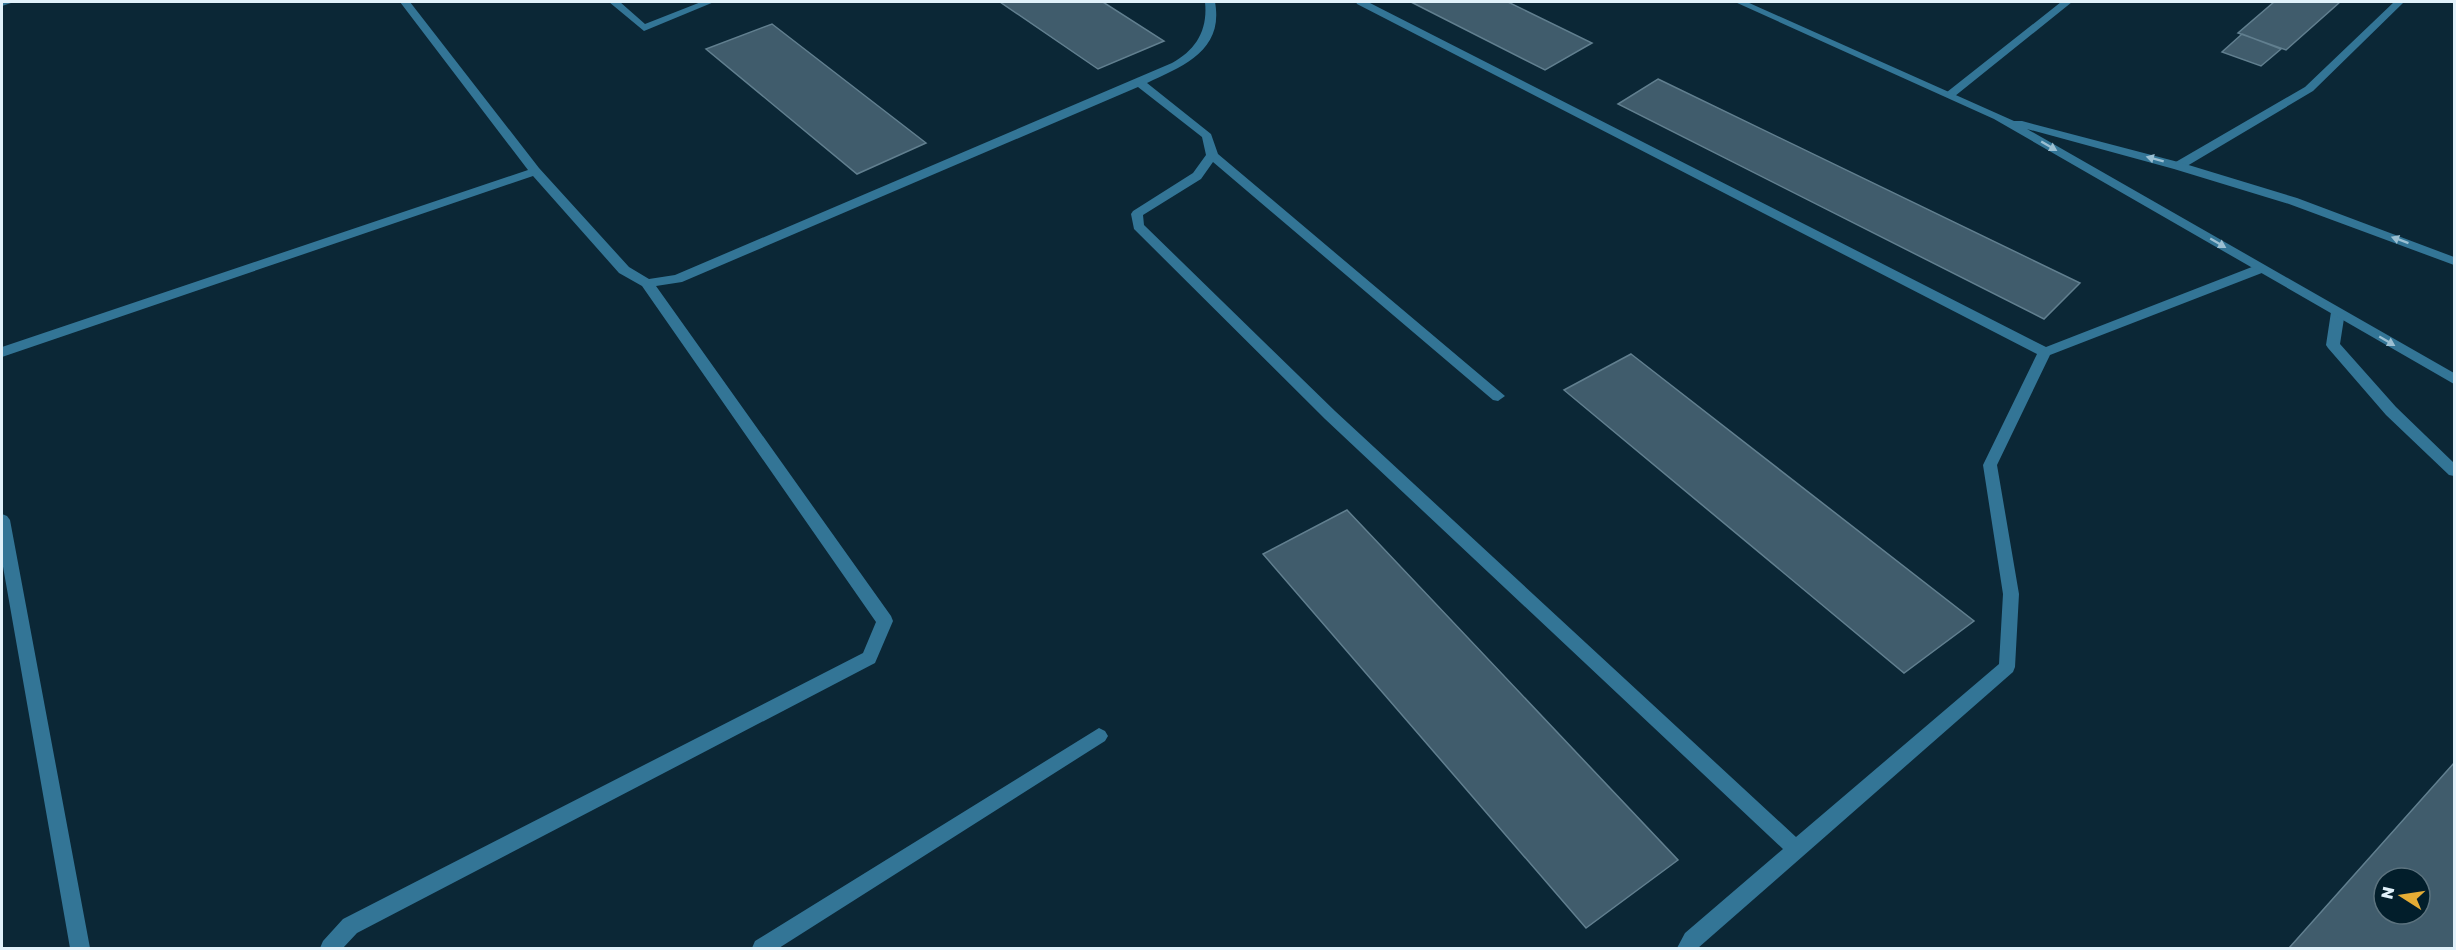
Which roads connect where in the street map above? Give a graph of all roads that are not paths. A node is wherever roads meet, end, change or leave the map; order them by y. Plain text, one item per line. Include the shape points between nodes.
1 (9, 2) edge
2 (405, 2) edge
3 (614, 2) edge
4 (709, 2) edge
5 (1210, 2) edge
6 (1361, 2) edge
7 (1740, 2) edge
8 (2067, 2) edge
9 (2, 3) edge
10 (2398, 3) dead end
11 (1139, 82) junction
12 (1951, 94) junction
13 (1998, 117) junction
14 (1212, 155) junction
15 (2178, 166) junction
16 (535, 171) junction
17 (2454, 261) edge
18 (2262, 268) junction
19 (647, 284) junction
20 (2338, 312) junction
21 (2, 352) edge
22 (2045, 352) junction
23 (2454, 379) edge
24 (1498, 396) dead end
25 (2454, 471) edge
26 (2, 520) edge
27 (3, 542) edge
28 (1099, 736) dead end
29 (1796, 849) junction
30 (80, 948) edge
31 (330, 948) edge
32 (762, 948) edge
33 (1687, 948) edge

1 - 9 street
2 - 16 street
3 - 4 street via 644,28
5 - 11 street via 1212,12 1205,35 1194,53
6 - 22 street
7 - 12 street
8 - 12 street
10 - 15 street via 2309,89
11 - 14 street via 1207,136
11 - 19 street via 677,279
12 - 13 street
15 -> 13 street
13 -> 18 street
14 - 24 street
14 - 29 street via 1197,176 1137,214 1137,226 1339,423
17 -> 15 street via 2293,201
16 - 19 street via 624,270
16 - 21 street
18 - 20 street
18 - 22 street
19 - 31 street via 885,621 869,658 350,926
20 -> 23 street
20 - 25 street via 2333,345 2391,411
22 - 29 street via 1990,465 2011,594 2007,668
26 - 27 street
27 - 30 street
28 - 32 street
29 - 33 street

